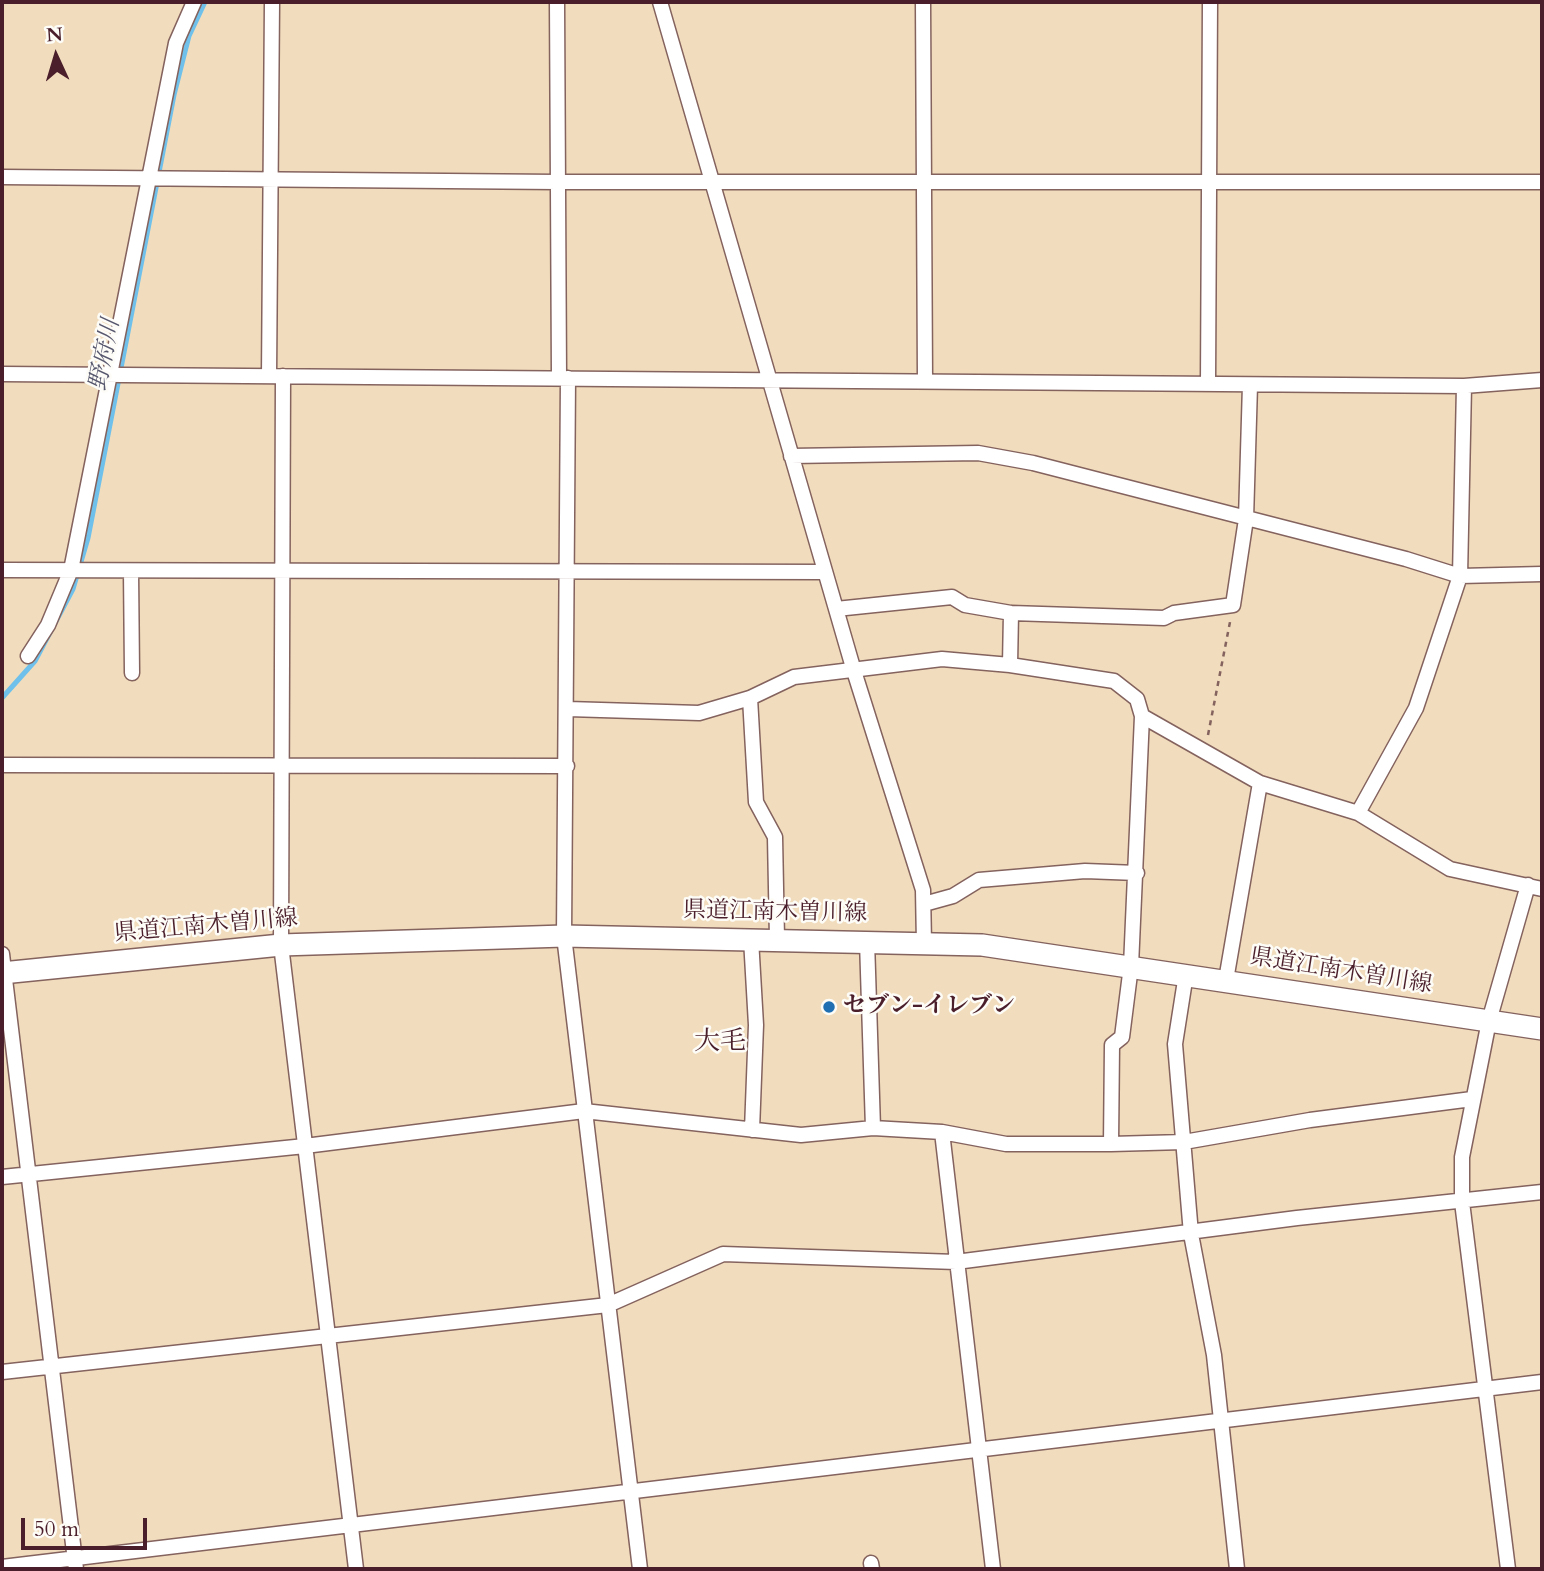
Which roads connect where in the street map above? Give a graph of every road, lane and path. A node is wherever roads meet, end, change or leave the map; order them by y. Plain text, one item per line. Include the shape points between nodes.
1 (194, 2) edge
2 (272, 2) edge
3 (557, 2) edge
4 (660, 2) edge
5 (923, 2) edge
6 (1210, 2) edge
7 (2, 177) edge
8 (154, 179) junction
9 (271, 181) junction
10 (557, 182) junction
11 (713, 182) junction
12 (1542, 182) edge
13 (923, 183) junction
14 (1209, 183) junction
15 (2, 374) edge
16 (115, 375) junction
17 (276, 376) junction
18 (563, 377) junction
19 (769, 379) junction
20 (925, 380) junction
21 (1542, 380) edge
22 (1209, 383) junction
23 (1250, 385) junction
24 (1464, 386) junction
25 (791, 456) junction
26 (1246, 519) junction
27 (2, 570) edge
28 (78, 570) junction
29 (131, 571) junction
30 (282, 572) junction
31 (825, 572) junction
32 (567, 573) junction
33 (1542, 574) edge
34 (1460, 576) junction
35 (1233, 605) junction
36 (836, 609) junction
37 (1011, 613) junction
38 (28, 656) dead end
39 (1010, 665) junction
40 (854, 671) junction
41 (132, 673) dead end
42 (750, 698) junction
43 (568, 709) junction
44 (1142, 716) junction
45 (1204, 750) junction
46 (2, 765) edge
47 (283, 766) junction
48 (567, 766) junction
49 (1260, 783) junction
50 (1358, 813) junction
51 (1137, 873) junction
52 (1535, 887) edge
53 (924, 904) junction
54 (564, 936) junction
55 (751, 939) junction
56 (777, 939) junction
57 (867, 941) junction
58 (281, 944) junction
59 (924, 944) junction
60 (1131, 966) junction
61 (2, 967) edge
62 (1186, 974) junction
63 (1226, 980) junction
64 (1489, 1021) junction
65 (1542, 1028) edge
66 (1472, 1099) junction
67 (584, 1111) junction
68 (873, 1128) junction
69 (752, 1130) junction
70 (942, 1132) junction
71 (1184, 1142) junction
72 (1111, 1144) junction
73 (305, 1146) junction
74 (29, 1173) junction
75 (2, 1177) edge
76 (1542, 1192) edge
77 (1462, 1202) junction
78 (1191, 1234) junction
79 (956, 1262) junction
80 (608, 1305) junction
81 (328, 1338) junction
82 (51, 1366) junction
83 (2, 1373) edge
84 (1542, 1382) edge
85 (1488, 1389) junction
86 (1218, 1420) junction
87 (980, 1449) junction
88 (631, 1491) junction
89 (350, 1524) junction
90 (75, 1564) edge
91 (2, 1567) edge
92 (356, 1569) edge
93 (640, 1569) edge
94 (993, 1569) edge
95 (1237, 1569) edge
96 (1508, 1569) edge

1 - 8 street via 176,43
2 - 9 street
3 - 10 street
4 - 11 street
5 - 13 street
6 - 14 street
7 - 8 street
8 - 9 street
8 - 16 street
9 - 10 street
9 - 17 street
10 - 11 street
10 - 18 street
11 - 13 street
11 - 19 street
12 - 14 street
13 - 14 street
13 - 20 street
14 - 22 street
15 - 16 street
16 - 17 street
16 - 28 street
17 - 18 street
17 - 30 street
18 - 19 street
18 - 32 street
19 - 20 street
19 - 25 street
20 - 22 street
21 - 24 street
22 - 23 street
23 - 24 street
23 - 26 street
24 - 34 street
25 - 26 street via 978,453
25 - 31 street
26 - 34 street
26 - 35 street
27 - 28 street
28 - 29 street
28 - 38 street
29 - 30 street
29 - 41 street
30 - 32 street
30 - 47 street
31 - 32 street
31 - 36 street
32 - 43 street
33 - 34 street
34 - 50 street via 1416,708
35 - 37 street via 1164,618
35 - 45 path
36 - 37 street via 952,597 965,606
36 - 40 street
37 - 39 street
39 - 40 street via 942,659
39 - 44 street via 1114,681 1137,699
40 - 42 street via 794,677
40 - 53 street
42 - 43 street via 699,713
42 - 56 street via 756,802 775,837
43 - 48 street
44 - 45 street
44 - 51 street
45 - 49 street
46 - 47 street
47 - 48 street
47 - 58 street
48 - 54 street
49 - 50 street
49 - 63 street
50 - 52 street via 1450,869
51 - 53 street via 1085,871 979,880 953,896
51 - 60 street
52 - 64 street
53 - 59 street
54 - 55 main road, 県道江南木曽川線
54 - 58 main road, 県道江南木曽川線
54 - 67 street
55 - 56 main road, 県道江南木曽川線
55 - 69 street via 755,1025
56 - 57 main road, 県道江南木曽川線
57 - 59 main road, 県道江南木曽川線
57 - 68 street
58 - 61 main road, 県道江南木曽川線
58 - 73 street
59 - 60 main road, 県道江南木曽川線 via 982,945
60 - 62 main road, 県道江南木曽川線
60 - 72 street via 1122,1037 1112,1045
61 - 74 street
62 - 63 main road, 県道江南木曽川線
62 - 71 street via 1175,1044
63 - 64 main road, 県道江南木曽川線
64 - 65 main road, 県道江南木曽川線
64 - 66 street
66 - 71 street
66 - 77 street via 1462,1157
67 - 69 street
67 - 73 street
67 - 80 street
68 - 69 street via 801,1135
68 - 70 street
70 - 72 street via 1006,1144
70 - 79 street
71 - 72 street
71 - 78 street
73 - 74 street
73 - 81 street
74 - 75 street
74 - 82 street
76 - 77 street
77 - 78 street
77 - 85 street
78 - 79 street
78 - 86 street via 1214,1355
79 - 80 street via 723,1254
79 - 87 street
80 - 81 street
80 - 88 street
81 - 82 street
81 - 89 street
82 - 83 street
82 - 90 street
84 - 85 street
85 - 86 street
85 - 96 street
86 - 87 street
86 - 95 street
87 - 88 street
87 - 94 street
88 - 89 street
88 - 93 street
89 - 90 street
89 - 92 street
90 - 91 street

